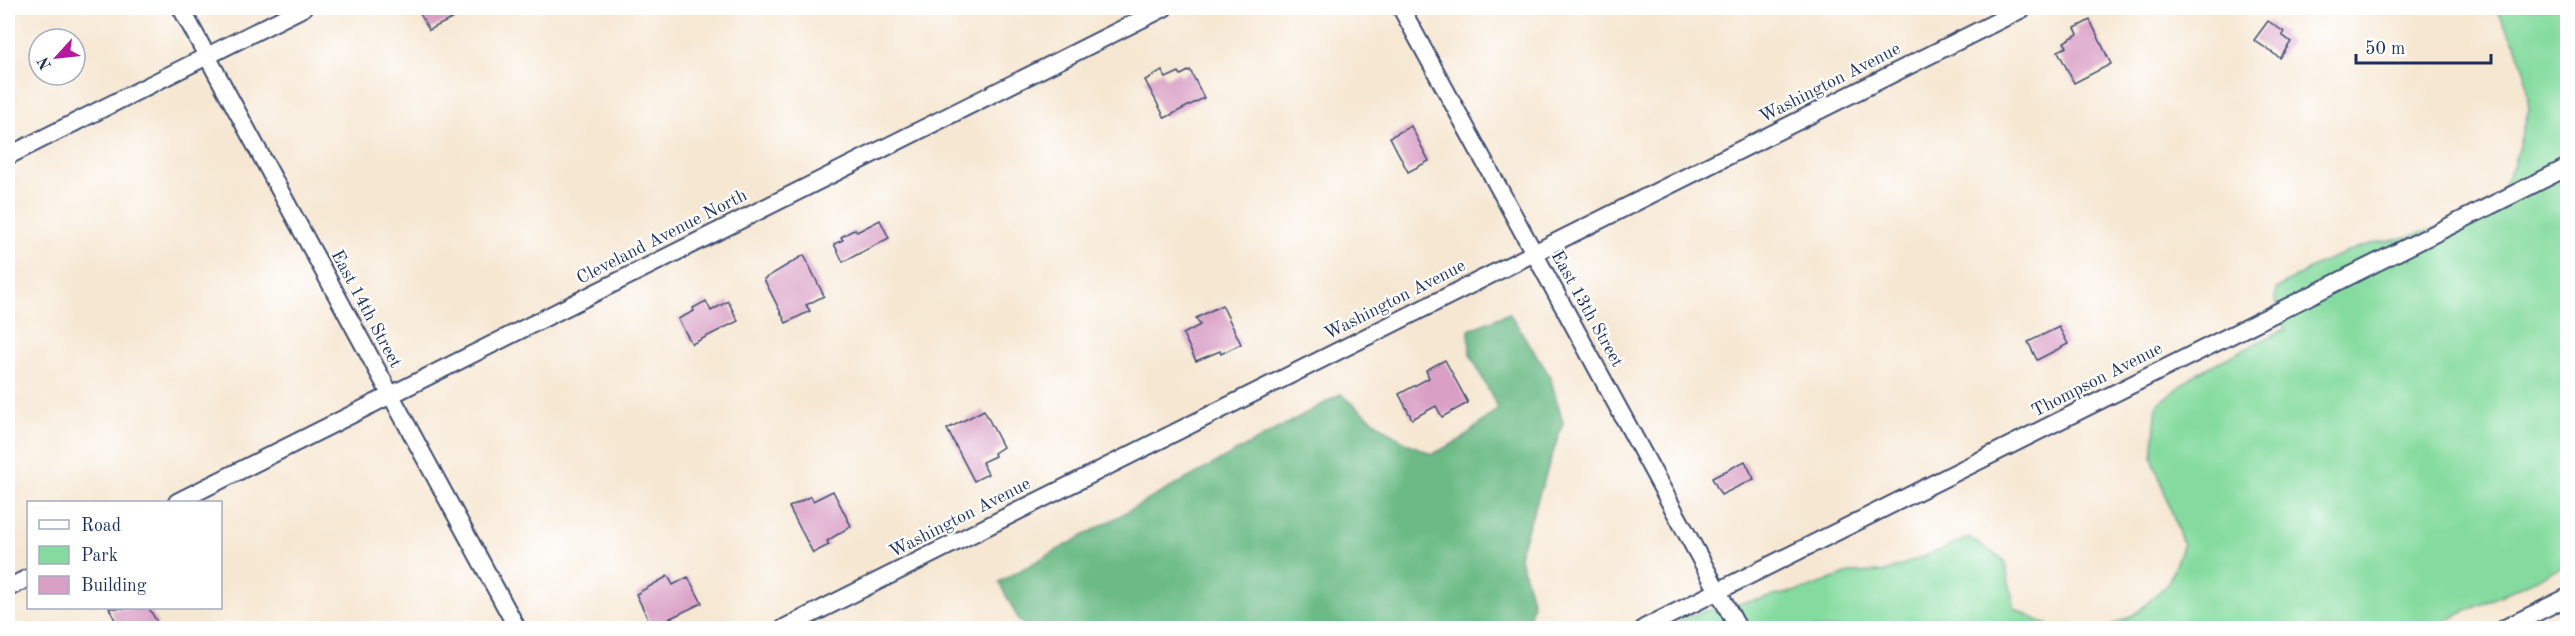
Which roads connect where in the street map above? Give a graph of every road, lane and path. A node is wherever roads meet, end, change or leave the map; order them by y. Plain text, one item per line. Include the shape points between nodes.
1 (181, 8) edge
2 (303, 8) edge
3 (1164, 8) edge
4 (1401, 8) edge
5 (2024, 8) edge
6 (207, 56) junction
7 (8, 156) edge
8 (2568, 167) edge
9 (1534, 252) junction
10 (390, 395) junction
11 (179, 501) edge
12 (27, 578) edge
13 (8, 588) edge
14 (1718, 591) junction
15 (2568, 597) edge
16 (517, 628) edge
17 (784, 628) edge
18 (1644, 628) edge
19 (1738, 628) edge
20 (2505, 628) edge

1 - 6 street, East 14th Street
2 - 6 street
3 - 10 street, Cleveland Avenue North
4 - 9 street, East 13th Street
5 - 9 street, Washington Avenue
6 - 7 street
6 - 10 street, East 14th Street
8 - 14 street, Thompson Avenue
9 - 14 street, East 13th Street
9 - 17 street, Washington Avenue
10 - 11 street, Cleveland Avenue North
10 - 16 street, East 14th Street
12 - 13 street
14 - 18 street, Thompson Avenue
14 - 19 street, East 13th Street
15 - 20 street

